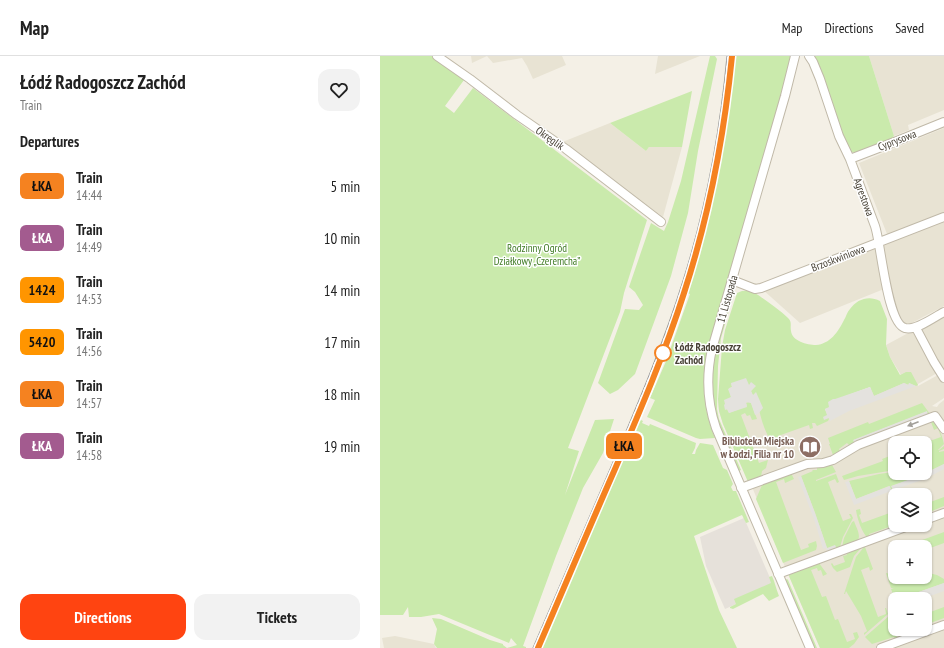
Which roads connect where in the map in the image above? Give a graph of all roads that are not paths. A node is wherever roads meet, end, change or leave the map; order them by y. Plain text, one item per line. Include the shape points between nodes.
1 (437, 56) edge
2 (795, 56) edge
3 (809, 56) edge
4 (944, 122) edge
5 (850, 158) junction
6 (944, 217) edge
7 (661, 222) dead end
8 (878, 243) junction
9 (732, 280) junction
10 (944, 312) edge
11 (916, 328) junction
12 (944, 378) edge
13 (944, 429) edge
14 (741, 488) junction
15 (944, 513) edge
16 (932, 517) edge
17 (892, 532) edge
18 (778, 574) junction
19 (944, 625) edge
20 (810, 648) edge
21 (881, 648) edge

1 - 7 street, Okręglik via 566,149
2 - 9 street, 11 Listopada
3 - 5 street, Agrestowa via 820,79 839,136
4 - 5 street, Cyprysowa
5 - 8 street, Agrestowa via 875,226
6 - 8 street, Brzoskwiniowa
8 - 9 street, Brzoskwiniowa via 755,290
8 - 11 street, Agrestowa via 889,300 898,324 906,329
9 - 14 street, 11 Listopada via 710,358 708,388 713,421
10 - 11 street
11 - 12 street
13 -> 14 street via 935,416 858,445 833,460 808,464
14 - 18 street, 11 Listopada
15 - 16 street
17 - 18 street
18 - 20 street, 11 Listopada
19 - 21 street

